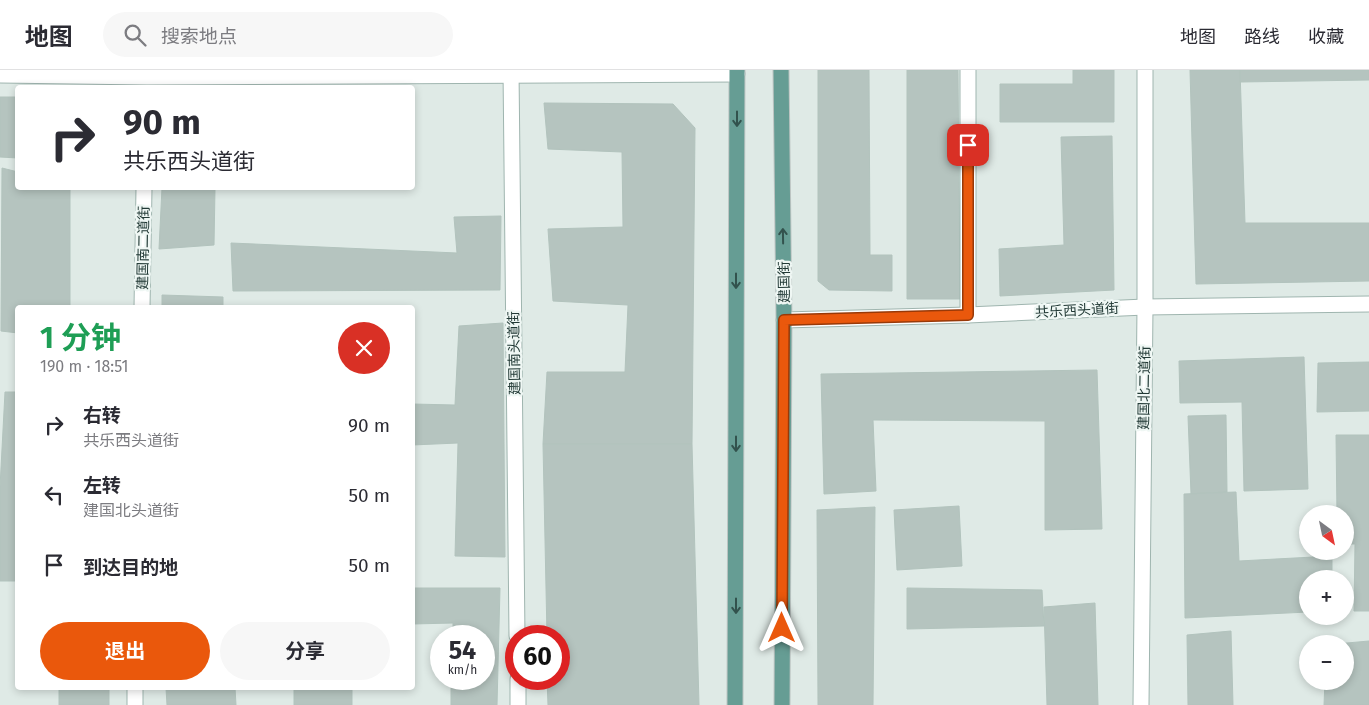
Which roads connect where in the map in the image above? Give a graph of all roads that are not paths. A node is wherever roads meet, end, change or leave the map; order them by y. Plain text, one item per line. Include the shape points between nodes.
1 (781, 70) edge
2 (968, 70) edge
3 (1145, 70) edge
4 (737, 72) edge
5 (511, 73) edge
6 (0, 75) edge
7 (146, 82) edge
8 (144, 190) edge
9 (1369, 304) edge
10 (142, 305) edge
11 (1145, 307) junction
12 (968, 315) junction
13 (784, 320) junction
14 (517, 625) edge
15 (135, 690) edge
16 (518, 690) edge
17 (135, 705) edge
18 (518, 705) edge
19 (735, 705) edge
20 (782, 705) edge
21 (1141, 705) edge

13 -> 1 main road, 建国街
2 - 12 street
3 - 11 street, 建国北二道街
4 - 5 street
4 -> 19 main road
5 - 7 street
5 - 14 street, 建国南头道街
6 - 7 street
8 - 10 street, 建国南二道街
9 - 11 street, 共乐西头道街
11 - 12 street, 共乐西头道街
11 - 21 street, 建国北二道街
12 - 13 street, 共乐西头道街
13 - 20 main road, 建国街
15 - 17 street
16 - 18 street

